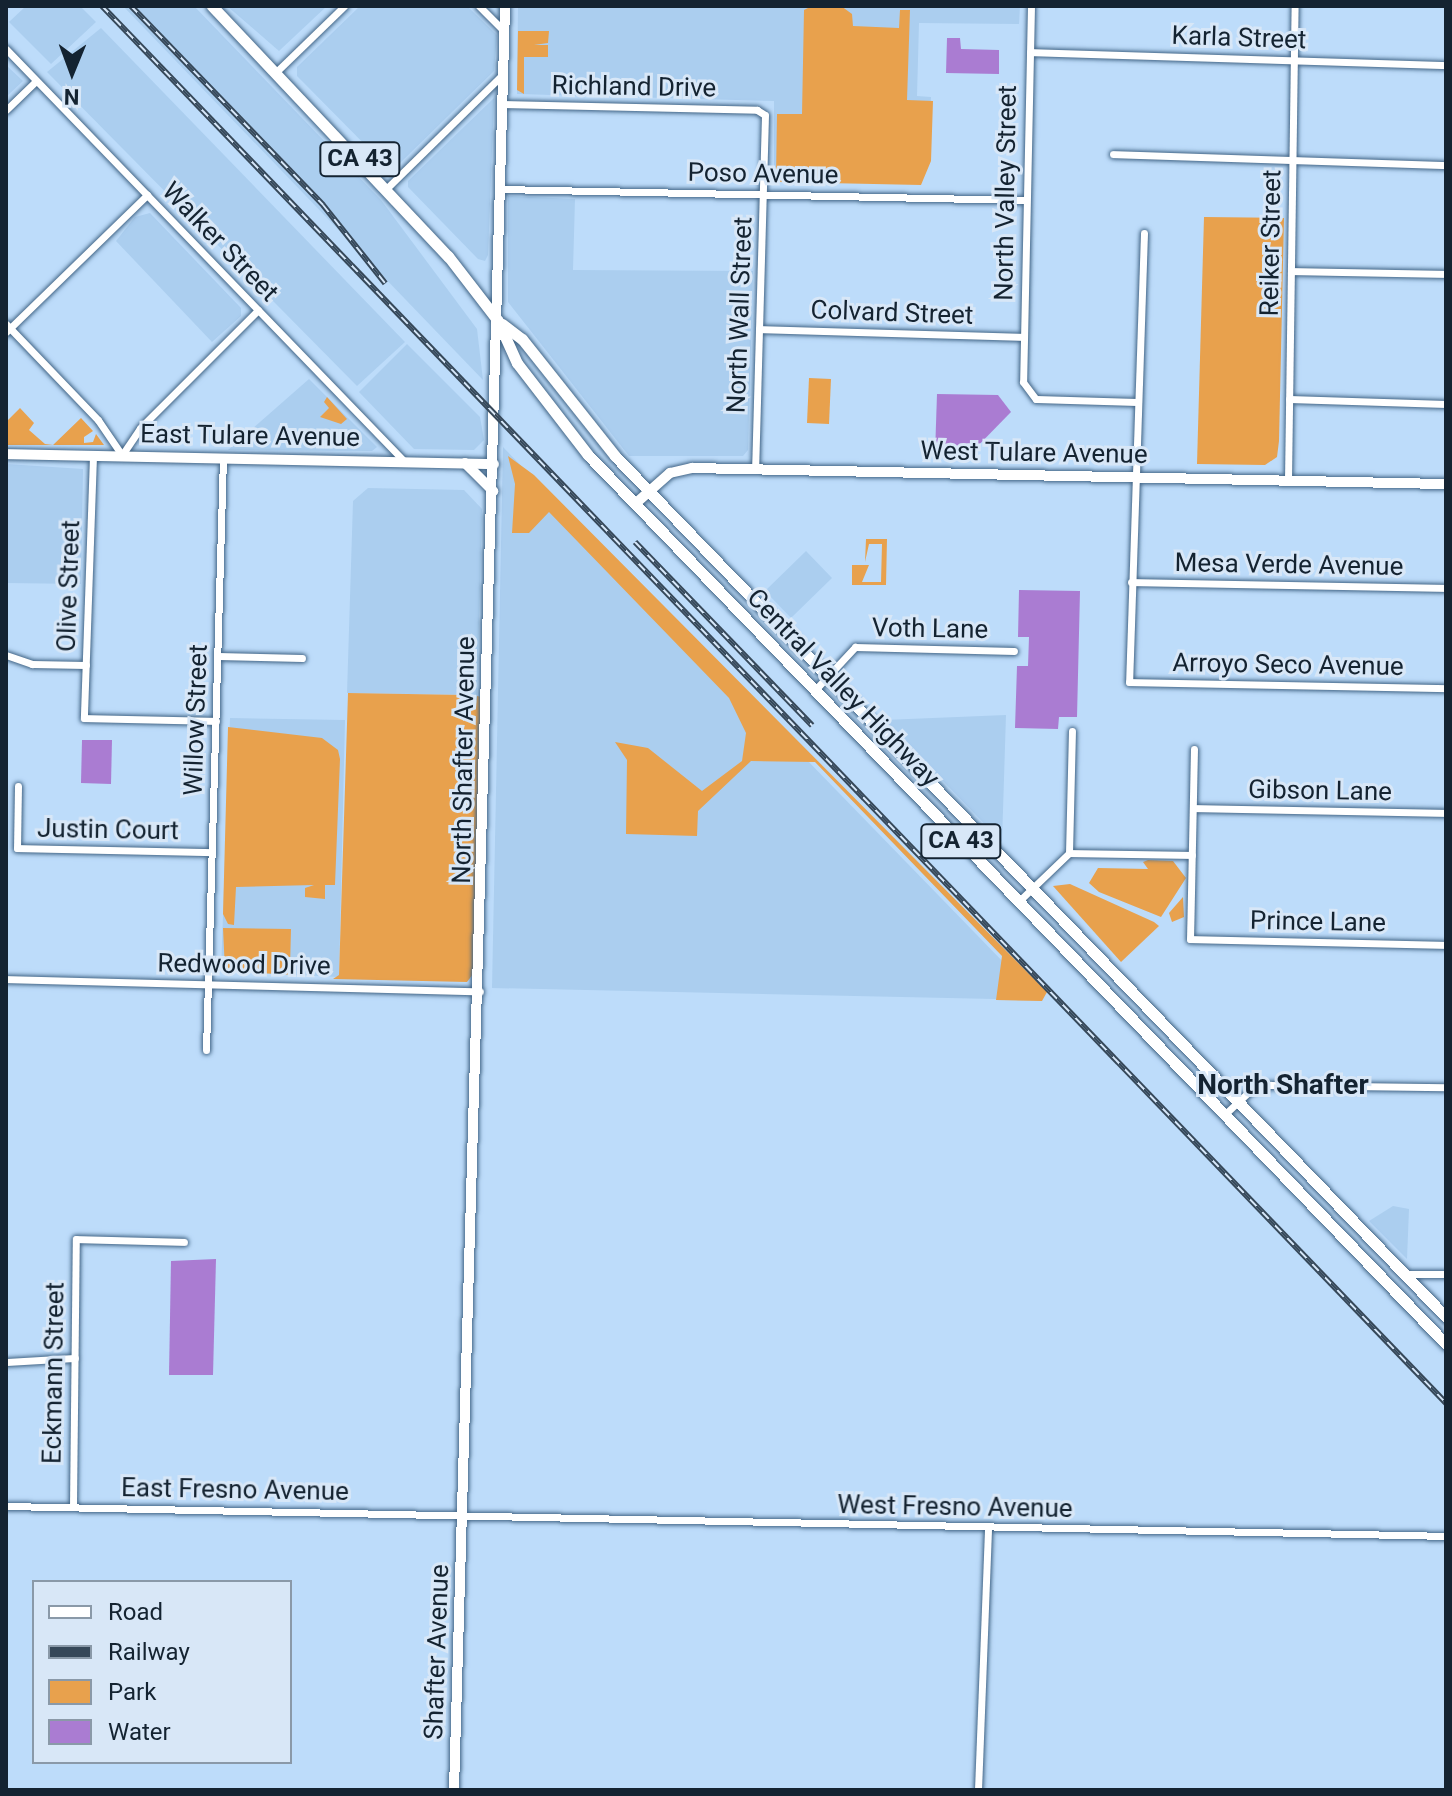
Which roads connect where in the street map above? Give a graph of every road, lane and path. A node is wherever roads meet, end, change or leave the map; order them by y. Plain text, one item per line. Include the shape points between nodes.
1 (212, 6) edge
2 (344, 6) edge
3 (479, 6) edge
4 (505, 6) edge
5 (1031, 6) edge
6 (1295, 6) edge
7 (504, 31) junction
8 (6, 49) edge
9 (1030, 52) junction
10 (1294, 60) junction
11 (1446, 65) edge
12 (276, 72) junction
13 (503, 74) junction
14 (36, 81) junction
15 (502, 104) junction
16 (6, 110) edge
17 (765, 115) joint
18 (1113, 154) dead end
19 (1293, 161) junction
20 (1446, 165) edge
21 (388, 187) junction
22 (500, 189) junction
23 (763, 194) junction
24 (147, 195) junction
25 (1026, 200) junction
26 (1144, 233) dead end
27 (1291, 271) junction
28 (1446, 274) edge
29 (258, 310) junction
30 (498, 321) junction
31 (7, 328) edge
32 (759, 329) junction
33 (1023, 337) junction
34 (1289, 399) junction
35 (1137, 402) junction
36 (1446, 404) edge
37 (6, 454) edge
38 (122, 455) junction
39 (93, 456) junction
40 (223, 458) junction
41 (405, 462) junction
42 (465, 463) junction
43 (494, 464) junction
44 (755, 469) junction
45 (1133, 477) junction
46 (1288, 480) junction
47 (1446, 484) edge
48 (493, 491) junction
49 (649, 491) junction
50 (635, 504) junction
51 (1131, 582) junction
52 (1446, 588) edge
53 (1014, 651) dead end
54 (6, 655) edge
55 (218, 656) junction
56 (302, 658) dead end
57 (86, 665) junction
58 (829, 678) junction
59 (1446, 688) edge
60 (815, 690) junction
61 (216, 721) junction
62 (1072, 731) dead end
63 (1194, 749) dead end
64 (18, 786) dead end
65 (1193, 808) junction
66 (1446, 813) edge
67 (212, 852) junction
68 (1069, 853) junction
69 (1192, 855) junction
70 (1032, 889) junction
71 (1019, 901) junction
72 (1446, 945) edge
73 (6, 979) edge
74 (208, 984) junction
75 (481, 991) junction
76 (206, 1050) dead end
77 (1446, 1087) edge
78 (1237, 1101) junction
79 (1224, 1115) junction
80 (184, 1242) dead end
81 (1404, 1274) junction
82 (1446, 1274) edge
83 (1446, 1317) edge
84 (1446, 1344) edge
85 (75, 1358) junction
86 (6, 1362) edge
87 (6, 1506) edge
88 (73, 1507) junction
89 (463, 1515) junction
90 (988, 1529) junction
91 (1446, 1536) edge
92 (454, 1790) edge
93 (978, 1790) edge

1 - 12 main road, Central Valley Highway / CA 43
2 - 12 street
3 - 7 street
4 - 7 main road, North Shafter Avenue
5 - 9 street, North Valley Street
6 - 10 street, Reiker Street
7 - 13 main road, North Shafter Avenue
8 - 14 street, Walker Street
9 - 10 street, Karla Street
9 - 25 street, North Valley Street
10 - 11 street, Karla Street
10 - 19 street, Reiker Street
12 - 21 main road, Central Valley Highway / CA 43
13 - 15 main road, North Shafter Avenue
13 - 21 street
14 - 16 street
14 - 24 street, Walker Street
15 - 17 street, Richland Drive via 757,110
15 - 22 main road, North Shafter Avenue
17 - 23 street, North Wall Street
18 - 19 street
19 - 20 street
19 - 27 street, Reiker Street
21 - 30 main road, Central Valley Highway / CA 43
22 - 23 street, Poso Avenue
22 - 30 main road, North Shafter Avenue
23 - 25 street, Poso Avenue
23 - 32 street, North Wall Street
24 - 29 street, Walker Street
24 - 31 street
25 - 33 street, North Valley Street
26 - 35 street
27 - 28 street
27 - 34 street, Reiker Street
29 - 38 street via 140,428
29 - 41 street, Walker Street
30 - 43 main road, North Shafter Avenue
30 - 49 main road, Central Valley Highway / CA 43 via 522,339 584,422
30 - 50 main road, Central Valley Highway / CA 43 via 517,363 571,434
31 - 38 street via 98,420
32 - 33 street, Colvard Street
32 - 44 street, North Wall Street
33 - 35 street, North Valley Street via 1023,382 1036,399
34 - 36 street
34 - 46 street, Reiker Street
35 - 45 street
37 - 39 main road, East Tulare Avenue
38 - 39 main road, East Tulare Avenue
38 - 40 main road, East Tulare Avenue
39 - 57 street, Olive Street
40 - 41 main road, East Tulare Avenue
40 - 55 street, Willow Street
41 - 42 main road, East Tulare Avenue
42 - 43 main road, East Tulare Avenue
42 - 48 main road
43 - 48 main road, North Shafter Avenue
44 - 45 main road, West Tulare Avenue
44 - 49 main road, West Tulare Avenue via 682,468
45 - 46 main road, West Tulare Avenue
45 - 51 street
46 - 47 main road, West Tulare Avenue
48 - 75 main road, North Shafter Avenue
49 - 50 main road, West Tulare Avenue
49 - 58 main road, Central Valley Highway / CA 43
50 - 60 main road, Central Valley Highway / CA 43
51 - 52 street, Mesa Verde Avenue
51 - 59 street, Arroyo Seco Avenue via 1129,682
53 - 58 street, Voth Lane via 855,647
54 - 57 street via 32,664
55 - 56 street
55 - 61 street, Willow Street
57 - 61 street, Olive Street via 84,718
58 - 60 street, Voth Lane
58 - 70 main road, Central Valley Highway / CA 43
60 - 71 main road, Central Valley Highway / CA 43
61 - 67 street, Willow Street
62 - 68 street
63 - 65 street
64 - 67 street, Justin Court via 17,848
65 - 66 street, Gibson Lane
65 - 69 street
67 - 74 street, Willow Street
68 - 69 street
68 - 70 street
69 - 72 street, Prince Lane via 1190,939
70 - 71 street
70 - 78 main road, Central Valley Highway / CA 43
71 - 79 main road, Central Valley Highway / CA 43
73 - 74 street, Redwood Drive
74 - 75 street, Redwood Drive
74 - 76 street, Willow Street
75 - 89 main road, North Shafter Avenue
77 - 78 street via 1270,1085
78 - 79 street
78 - 81 main road, Central Valley Highway / CA 43
79 - 84 main road, Central Valley Highway / CA 43
80 - 85 street, Eckmann Street via 76,1239
81 - 82 street
81 - 83 main road, Central Valley Highway / CA 43
85 - 86 street
85 - 88 street, Eckmann Street
87 - 88 street, East Fresno Avenue
88 - 89 street, East Fresno Avenue
89 - 90 street, West Fresno Avenue
89 - 92 main road, Shafter Avenue
90 - 91 street, West Fresno Avenue
90 - 93 street

